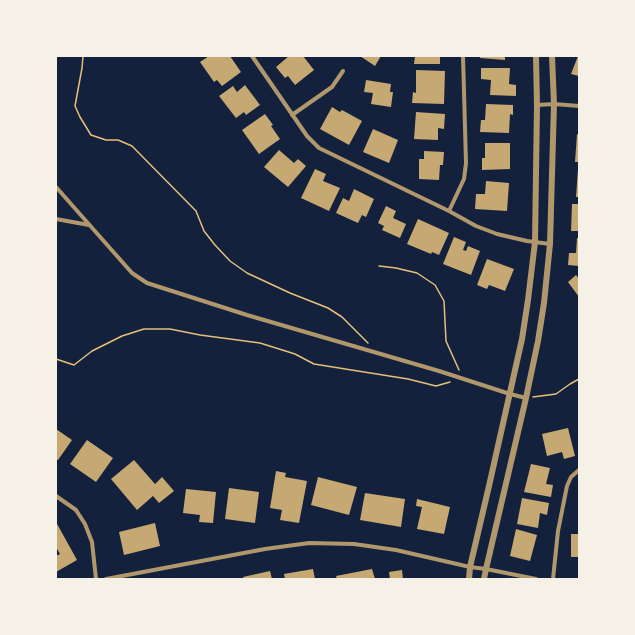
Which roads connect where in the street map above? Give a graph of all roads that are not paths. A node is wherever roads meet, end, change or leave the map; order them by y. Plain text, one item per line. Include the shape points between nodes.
1 (252, 56) edge
2 (463, 56) edge
3 (536, 56) edge
4 (552, 56) edge
5 (343, 71) dead end
6 (554, 104) junction
7 (537, 105) junction
8 (579, 106) edge
9 (292, 115) junction
10 (56, 187) edge
11 (449, 211) junction
12 (56, 219) edge
13 (89, 225) junction
14 (535, 242) junction
15 (550, 244) junction
16 (510, 394) junction
17 (526, 398) junction
18 (579, 470) edge
19 (56, 496) edge
20 (470, 567) junction
21 (486, 568) junction
22 (96, 579) edge
23 (106, 579) edge
24 (469, 579) edge
25 (484, 579) edge
26 (536, 579) edge
27 (553, 579) edge

1 - 9 street
2 - 11 street via 466,163 464,179
3 - 7 street
4 - 6 street
5 - 9 street via 332,88
6 - 7 street
6 - 8 street
6 - 15 street
7 - 14 street
9 - 11 street via 319,148
10 - 13 street
11 - 14 street via 497,234
12 - 13 street
13 - 16 street via 132,273 147,282
14 - 15 street
14 - 16 street via 522,339
15 - 17 street via 544,303
16 - 17 street
16 - 20 street
17 - 21 street
18 - 27 street via 570,477 567,486 558,531
19 - 22 street via 76,510 85,524 92,542
20 - 21 street
20 - 23 street via 396,550 354,544 308,543
20 - 24 street
21 - 25 street
21 - 26 street

